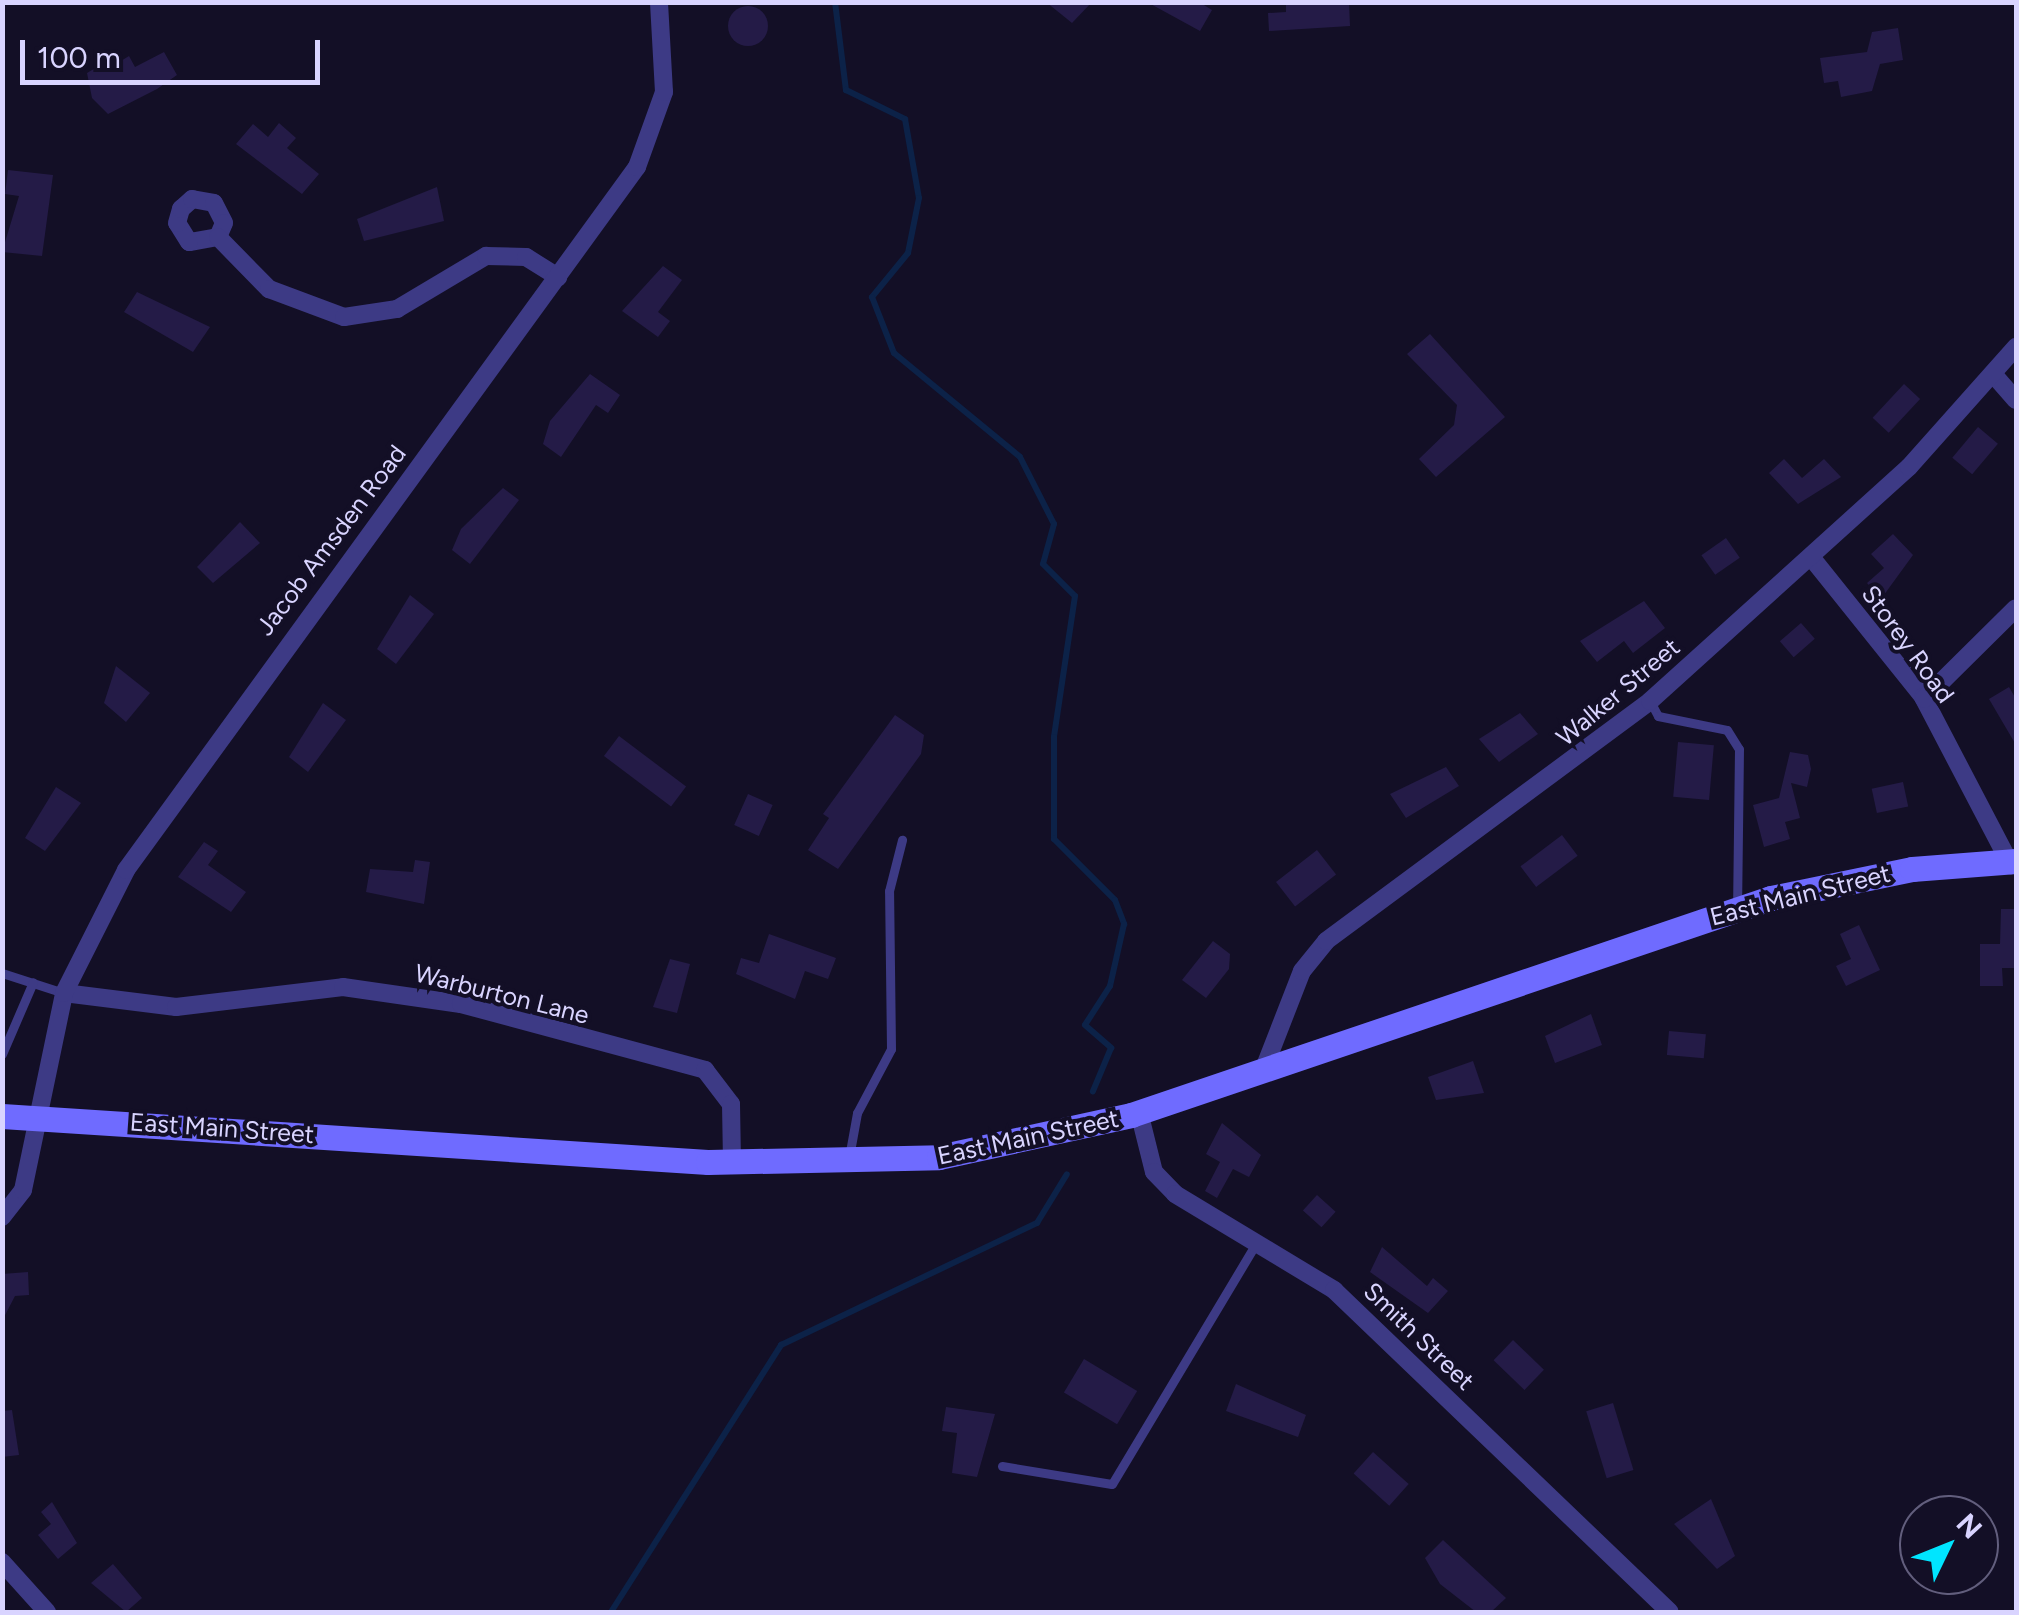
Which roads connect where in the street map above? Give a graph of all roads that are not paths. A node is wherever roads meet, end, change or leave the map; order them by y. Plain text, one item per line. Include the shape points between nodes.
1 (659, 2) edge
2 (218, 237) dead end
3 (558, 277) junction
4 (2016, 347) edge
5 (1994, 376) junction
6 (2016, 400) edge
7 (1811, 557) junction
8 (2016, 608) edge
9 (1924, 699) junction
10 (1650, 701) junction
11 (902, 840) dead end
12 (2013, 863) edge
13 (1737, 909) junction
14 (2, 973) edge
15 (33, 982) junction
16 (64, 992) junction
17 (2, 1054) edge
18 (1262, 1071) junction
19 (1139, 1112) junction
20 (2, 1116) edge
21 (34, 1117) junction
22 (732, 1162) junction
23 (848, 1165) junction
24 (2, 1217) edge
25 (1258, 1241) junction
26 (1002, 1466) dead end
27 (2, 1562) edge
28 (48, 1612) edge
29 (1670, 1612) edge

1 - 3 street, Jacob Amsden Road via 668,68 658,119 637,166
2 - 3 street via 269,289 344,317 410,303 486,256 526,258
3 - 16 street, Jacob Amsden Road via 176,791
4 - 5 street, Walker Street
5 - 6 street
5 - 7 street, Walker Street
7 - 9 street, Storey Road
7 - 10 street, Walker Street
8 - 9 street
9 - 12 street, Storey Road
10 - 13 lane via 1658,716 1728,730 1739,749
10 - 18 street, Walker Street via 1326,941 1302,970
11 - 23 lane via 889,891 891,1048 857,1112
12 - 13 main road, East Main Street via 1855,878
13 - 18 main road, East Main Street
14 - 15 lane
15 - 16 lane
15 - 17 lane
16 - 21 street, Jacob Amsden Road
16 - 22 street, Warburton Lane via 176,1007 343,987 461,1004 705,1070 731,1104
18 - 19 main road, East Main Street
19 - 23 main road, East Main Street via 940,1158
19 - 25 street, Smith Street via 1154,1172 1174,1194
20 - 21 main road, East Main Street
21 - 22 main road, East Main Street
21 - 24 street, Jacob Amsden Road via 23,1190
22 - 23 main road, East Main Street
25 - 26 lane via 1112,1484
25 - 29 street, Smith Street via 1334,1290
27 - 28 street

